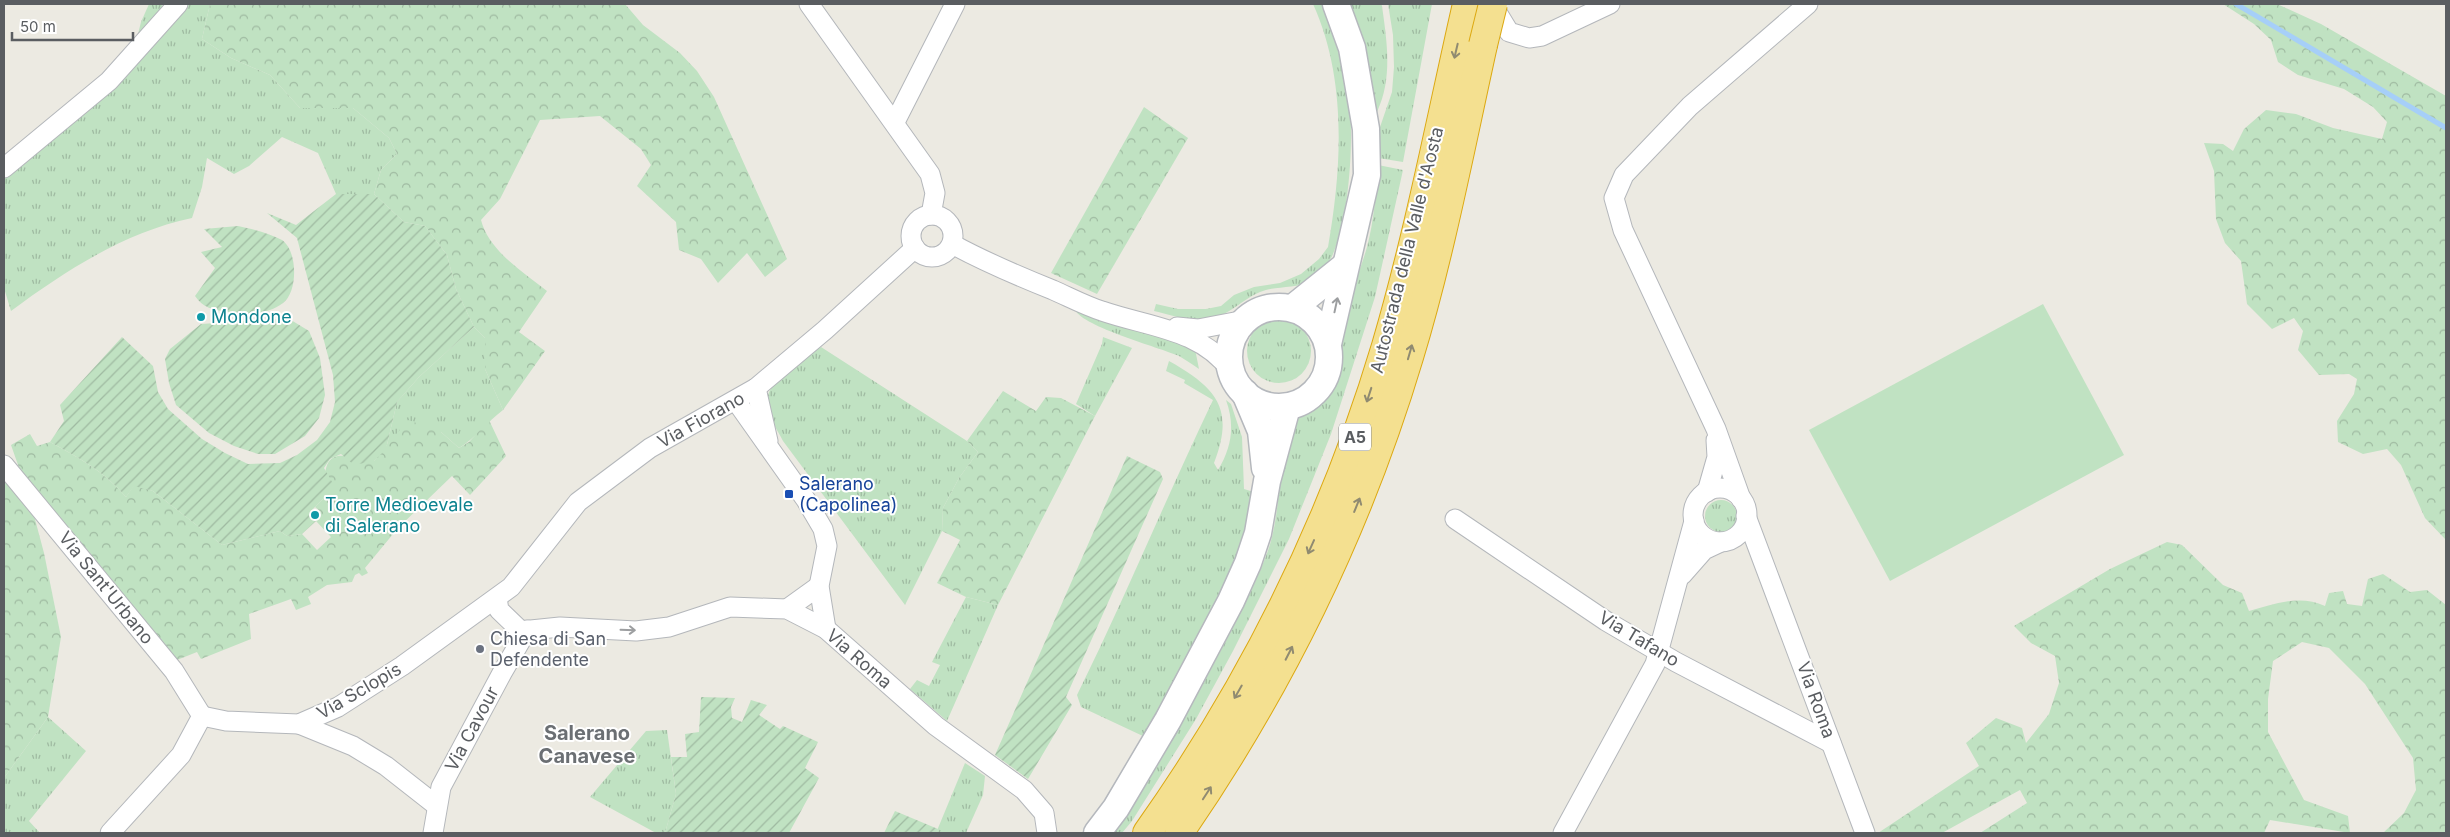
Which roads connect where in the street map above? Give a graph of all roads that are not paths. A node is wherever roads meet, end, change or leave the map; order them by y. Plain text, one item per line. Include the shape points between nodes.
1 (178, 4) edge
2 (809, 4) edge
3 (955, 4) edge
4 (1336, 4) edge
5 (1467, 4) edge
6 (1492, 4) edge
7 (1610, 4) edge
8 (1808, 4) edge
9 (895, 122) junction
10 (4, 168) edge
11 (931, 215) junction
12 (952, 244) junction
13 (915, 248) junction
14 (1345, 266) junction
15 (1294, 307) junction
16 (1245, 320) junction
17 (1155, 325) junction
18 (1328, 344) junction
19 (1231, 371) junction
20 (756, 388) junction
21 (1245, 394) junction
22 (736, 401) junction
23 (1287, 407) junction
24 (1716, 429) junction
25 (771, 452) junction
26 (4, 465) edge
27 (1267, 481) junction
28 (1707, 492) junction
29 (1744, 508) junction
30 (1455, 519) dead end
31 (1694, 521) junction
32 (1727, 540) junction
33 (1766, 566) junction
34 (1680, 578) junction
35 (819, 586) junction
36 (497, 598) junction
37 (787, 609) junction
38 (826, 629) junction
39 (527, 630) junction
40 (1658, 652) junction
41 (202, 716) junction
42 (298, 724) junction
43 (1831, 744) junction
44 (437, 806) junction
45 (110, 833) edge
46 (434, 833) edge
47 (1047, 833) edge
48 (1097, 833) edge
49 (1147, 833) edge
50 (1179, 833) edge
51 (1564, 833) edge
52 (1866, 833) edge

1 - 10 street via 109,80
2 - 9 street
3 - 9 street
4 - 14 main road via 1352,48 1366,129 1367,175
5 -> 49 highway, Autostrada della Valle d'Aosta / A5 via 1386,346 1339,479 1278,617 1248,674 1202,752
6 - 7 street via 1509,32 1529,38 1558,30
50 -> 6 highway, Autostrada della Valle d'Aosta / A5, bridge via 1233,753 1271,688 1334,561 1366,483 1428,289
8 - 24 street, Via Roma via 1690,106 1624,174 1614,198 1623,230
9 - 11 street via 930,174 935,193
11 - 12 street via 942,217 950,224 954,234
11 - 13 street via 915,224 911,236
12 - 13 street via 947,252 930,257
12 - 17 street via 990,265 1102,311
13 - 20 street, Via Fiorano
14 - 15 main road
18 -> 14 main road
15 - 16 main road via 1270,307
15 - 18 main road via 1316,322
16 - 17 street via 1198,329
16 - 19 main road via 1230,347
17 - 19 street via 1206,345 1221,356
18 - 23 main road via 1329,364 1325,379 1308,398
19 - 21 main road
20 - 22 street, Via Fiorano
20 - 25 street
21 - 23 main road via 1266,405
21 - 27 main road via 1261,431
22 - 25 street
22 - 36 street, Via Fiorano via 650,448 578,502 511,587
23 - 27 main road
24 - 28 street via 1717,457
24 - 29 street, Via Roma
25 - 35 street via 823,530 827,546
26 - 41 street, Via Sant'Urbano via 174,671
27 - 48 main road via 1258,533 1231,601 1168,720 1116,808
28 - 29 street via 1729,490
28 - 31 street via 1695,504
29 - 32 street via 1745,525
29 - 33 street, Via Roma
30 - 40 street, Via Tafano
31 - 32 street via 1704,536
31 - 34 street
32 - 33 street, Via Roma
32 - 34 street via 1704,550
33 - 43 street, Via Roma
34 - 40 street
35 - 37 street
35 - 38 street
36 - 39 street via 499,610 521,631
36 - 42 street, Via Sclopis via 346,702
37 - 38 street, Via Roma
39 -> 37 street, Via Roma via 560,627 636,631 669,626 730,607
38 - 47 street, Via Roma via 936,726 1024,790 1044,813
39 - 44 street, Via Cavour via 441,787
40 - 43 street, Via Tafano
40 - 51 street via 1631,711
41 - 42 street, Via Sclopis via 226,721
41 - 45 street via 181,756
42 - 44 street via 353,746 386,766
43 - 52 street, Via Roma
44 - 46 street, Via Cavour

